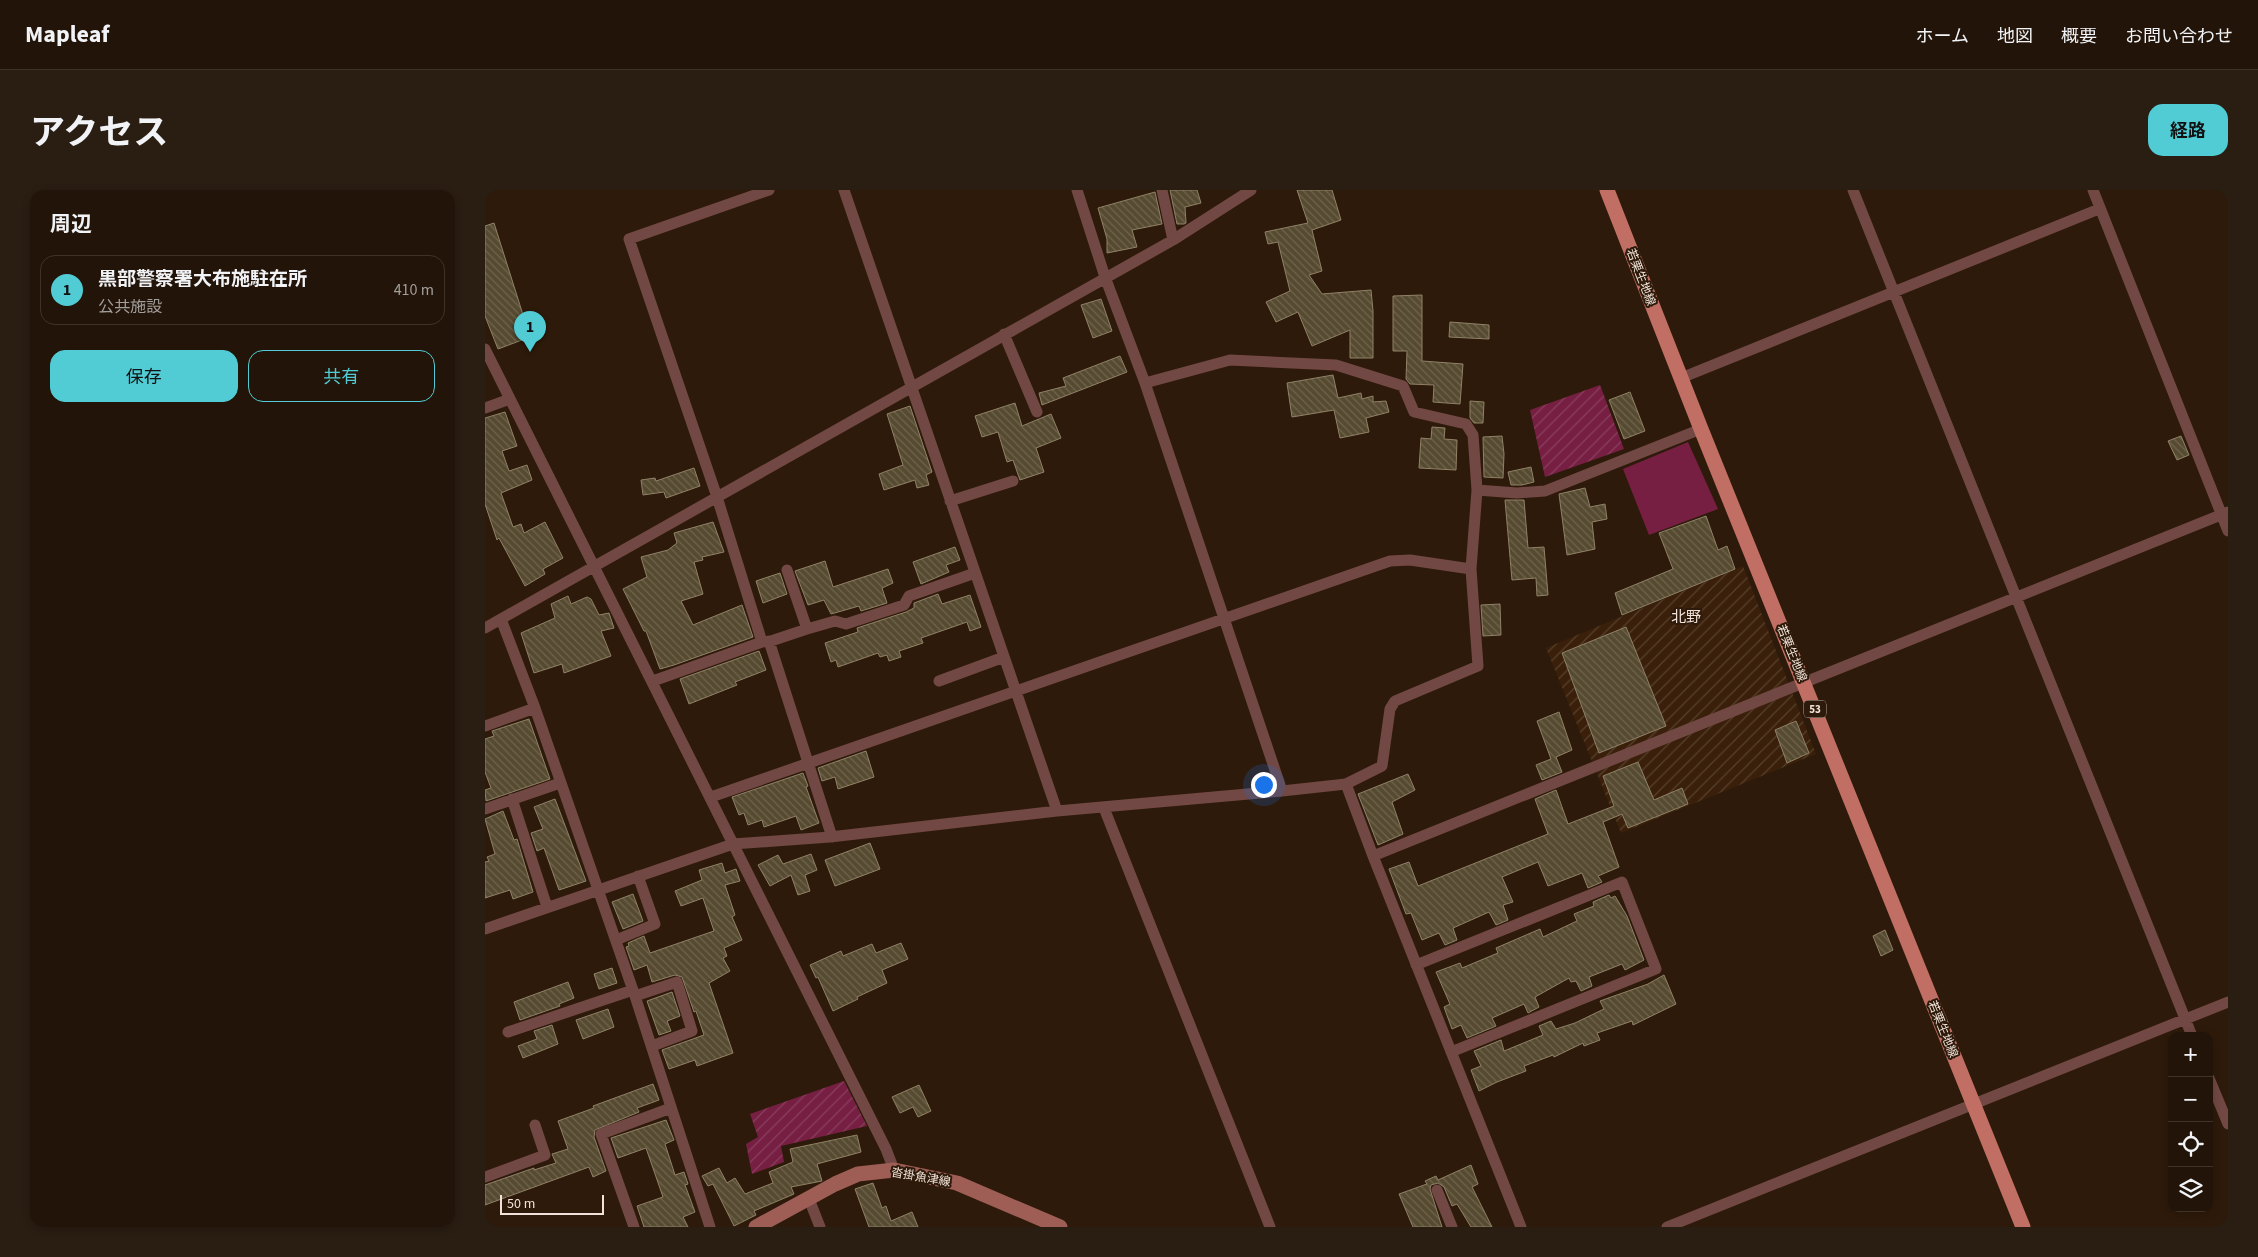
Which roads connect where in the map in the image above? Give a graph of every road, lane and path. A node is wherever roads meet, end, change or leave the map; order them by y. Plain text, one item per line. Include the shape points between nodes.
1 (769, 190) edge
2 (843, 190) edge
3 (1077, 190) edge
4 (1162, 190) edge
5 (1251, 190) edge
6 (1607, 190) edge
7 (1853, 190) edge
8 (2093, 190) edge
9 (2099, 209) junction
10 (1173, 240) junction
11 (1105, 276) junction
12 (1894, 292) junction
13 (1004, 334) junction
14 (485, 348) edge
15 (1681, 378) junction
16 (1145, 383) junction
17 (912, 386) junction
18 (510, 399) junction
19 (485, 408) edge
20 (1037, 412) dead end
21 (1701, 428) junction
22 (1013, 481) dead end
23 (1477, 490) junction
24 (717, 497) junction
25 (950, 501) junction
26 (2225, 513) edge
27 (2228, 531) edge
28 (595, 566) junction
29 (1471, 568) junction
30 (787, 570) dead end
31 (975, 573) junction
32 (2016, 598) junction
33 (501, 619) junction
34 (1223, 619) junction
35 (485, 628) edge
36 (807, 629) junction
37 (766, 641) junction
38 (1004, 657) junction
39 (939, 680) dead end
40 (653, 681) junction
41 (1805, 683) junction
42 (1015, 690) junction
43 (535, 708) junction
44 (485, 726) edge
45 (808, 763) junction
46 (560, 783) junction
47 (1346, 784) junction
48 (1282, 791) junction
49 (711, 797) junction
50 (512, 800) junction
51 (1104, 808) junction
52 (485, 809) edge
53 (1057, 811) junction
54 (832, 837) junction
55 (733, 844) junction
56 (1373, 856) junction
57 (639, 876) junction
58 (598, 890) junction
59 (547, 908) junction
60 (485, 929) edge
61 (616, 940) junction
62 (1416, 965) junction
63 (634, 993) junction
64 (2228, 1002) edge
65 (2185, 1019) junction
66 (509, 1032) dead end
67 (2190, 1032) edge
68 (652, 1046) junction
69 (1451, 1052) junction
70 (2213, 1088) edge
71 (1974, 1104) junction
72 (671, 1108) junction
73 (2228, 1124) edge
74 (535, 1125) dead end
75 (894, 1170) junction
76 (485, 1177) edge
77 (1437, 1190) dead end
78 (809, 1199) junction
79 (1053, 1225) edge
80 (634, 1227) edge
81 (710, 1227) edge
82 (756, 1227) edge
83 (820, 1227) edge
84 (1270, 1227) edge
85 (1452, 1227) edge
86 (1521, 1227) edge
87 (1667, 1227) edge
88 (2023, 1227) edge

1 - 24 street via 629,239
2 - 17 street
3 - 11 street
4 - 10 street
5 - 10 street
6 - 15 main road, 若栗生地線 / 53
7 - 12 street
8 - 9 street
9 - 12 street
9 - 26 street
10 - 11 street
11 - 13 street
11 - 16 street
12 - 15 street
12 - 32 street
13 - 17 street
13 - 20 street
14 - 18 street
15 - 21 main road, 若栗生地線 / 53
16 - 23 street via 1230,360 1336,365 1403,386 1413,412 1466,424 1473,435
16 - 34 street
17 - 24 street
17 - 25 street
18 - 19 street
18 - 28 street
21 - 23 street via 1545,491
21 - 41 main road, 若栗生地線 / 53
22 - 25 street
23 - 29 street
24 - 28 street
24 - 37 street
25 - 31 street
26 - 27 street
26 - 32 street
28 - 33 street
28 - 40 street
29 - 34 street via 1410,560 1390,561
29 - 47 street via 1478,666 1395,701 1390,709 1382,766
30 - 36 street
31 - 36 street via 909,596 904,604 846,624 835,621
31 - 38 street
32 - 41 street
32 - 65 street
33 - 35 street
33 - 43 street
34 - 42 street
34 - 48 street
36 - 37 street
37 - 40 street
37 - 45 street
38 - 39 street
38 - 42 street
40 - 49 street
41 - 56 street
41 - 71 main road, 若栗生地線 / 53
42 - 45 street
42 - 53 street
43 - 44 street
43 - 46 street
45 - 49 street
45 - 54 street
46 - 50 street
46 - 58 street
47 - 48 street
47 - 56 street
48 - 51 street
49 - 55 street
50 - 52 street
50 - 59 street
51 - 53 street
51 - 84 street
53 - 54 street
54 - 55 street
55 - 57 street
55 - 75 street via 887,1149
56 - 62 street
57 - 58 street
57 - 61 street via 655,924
58 - 59 street
58 - 61 street
59 - 60 street
61 - 63 street
62 - 69 street
62 - 69 street via 1622,882 1656,969
63 - 66 street
63 - 68 street
63 - 68 street via 677,982 692,1031
64 - 65 street
65 - 67 street
65 - 71 street
68 - 72 street
69 - 86 street
70 - 73 street
71 - 87 street
71 - 88 main road, 若栗生地線 / 53
72 - 80 street via 601,1134
72 - 81 street
74 - 76 street via 545,1155
75 - 78 main road, 沓掛魚津線 via 858,1174
75 - 79 main road, 沓掛魚津線 via 957,1183
77 - 85 street
78 - 82 main road, 沓掛魚津線
78 - 83 street

